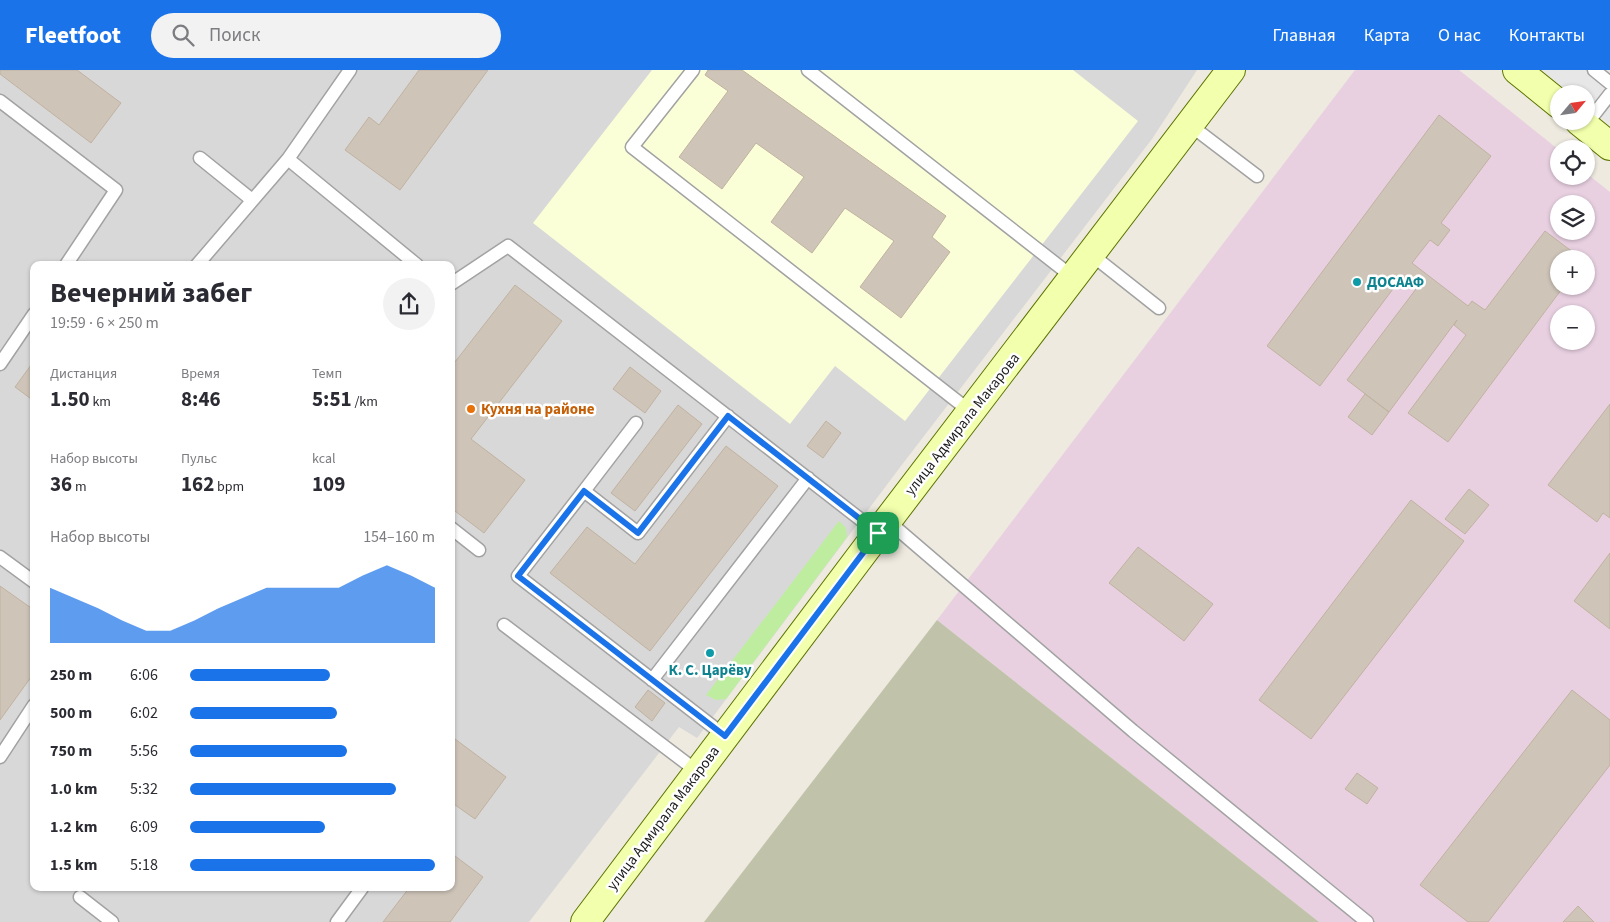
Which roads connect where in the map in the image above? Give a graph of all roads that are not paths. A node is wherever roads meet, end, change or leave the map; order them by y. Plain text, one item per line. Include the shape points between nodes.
1 (350, 70) edge
2 (693, 70) edge
3 (808, 70) edge
4 (1231, 70) edge
5 (1517, 70) edge
6 (1594, 70) edge
7 (1610, 83) edge
8 (1610, 94) edge
9 (1550, 97) edge
10 (0, 101) edge
11 (1595, 110) edge
12 (1190, 125) junction
13 (1590, 130) edge
14 (1610, 146) edge
15 (200, 158) dead end
16 (288, 160) junction
17 (1257, 176) dead end
18 (252, 200) junction
19 (1092, 254) junction
20 (69, 261) edge
21 (200, 261) edge
22 (412, 261) edge
23 (1074, 278) junction
24 (455, 281) edge
25 (1159, 308) dead end
26 (30, 320) edge
27 (0, 364) edge
28 (971, 412) junction
29 (728, 416) junction
30 (636, 423) dead end
31 (808, 478) junction
32 (584, 491) junction
33 (883, 527) junction
34 (455, 531) edge
35 (479, 550) dead end
36 (0, 557) edge
37 (30, 579) edge
38 (504, 625) dead end
39 (652, 680) junction
40 (30, 711) edge
41 (725, 736) junction
42 (0, 757) edge
43 (698, 772) junction
44 (360, 891) edge
45 (80, 896) dead end
46 (112, 922) edge
47 (337, 922) edge
48 (585, 922) edge
49 (1367, 922) edge

1 - 16 lane
2 - 28 lane via 632,148
3 - 23 lane
4 - 12 street, улица Адмирала Макарова
5 - 9 street
6 - 7 lane
8 - 11 lane
10 - 20 lane via 116,190
12 - 17 lane
12 - 19 street, улица Адмирала Макарова
13 - 14 street
15 - 18 lane
16 - 18 lane
16 - 22 lane
18 - 21 lane
19 - 23 street, улица Адмирала Макарова
19 - 25 lane
23 - 28 street, улица Адмирала Макарова
24 - 29 lane via 508,246
26 - 27 lane
28 - 33 street, улица Адмирала Макарова
29 - 31 lane
29 - 32 lane via 638,533
30 - 32 lane
31 - 33 lane
31 - 39 lane
32 - 39 lane via 518,576
33 - 41 street, улица Адмирала Макарова
33 - 49 lane
34 - 35 lane
36 - 37 lane
38 - 43 lane
39 - 41 lane
40 - 42 lane
41 - 43 street, улица Адмирала Макарова
43 - 48 street, улица Адмирала Макарова
44 - 47 lane
45 - 46 lane

